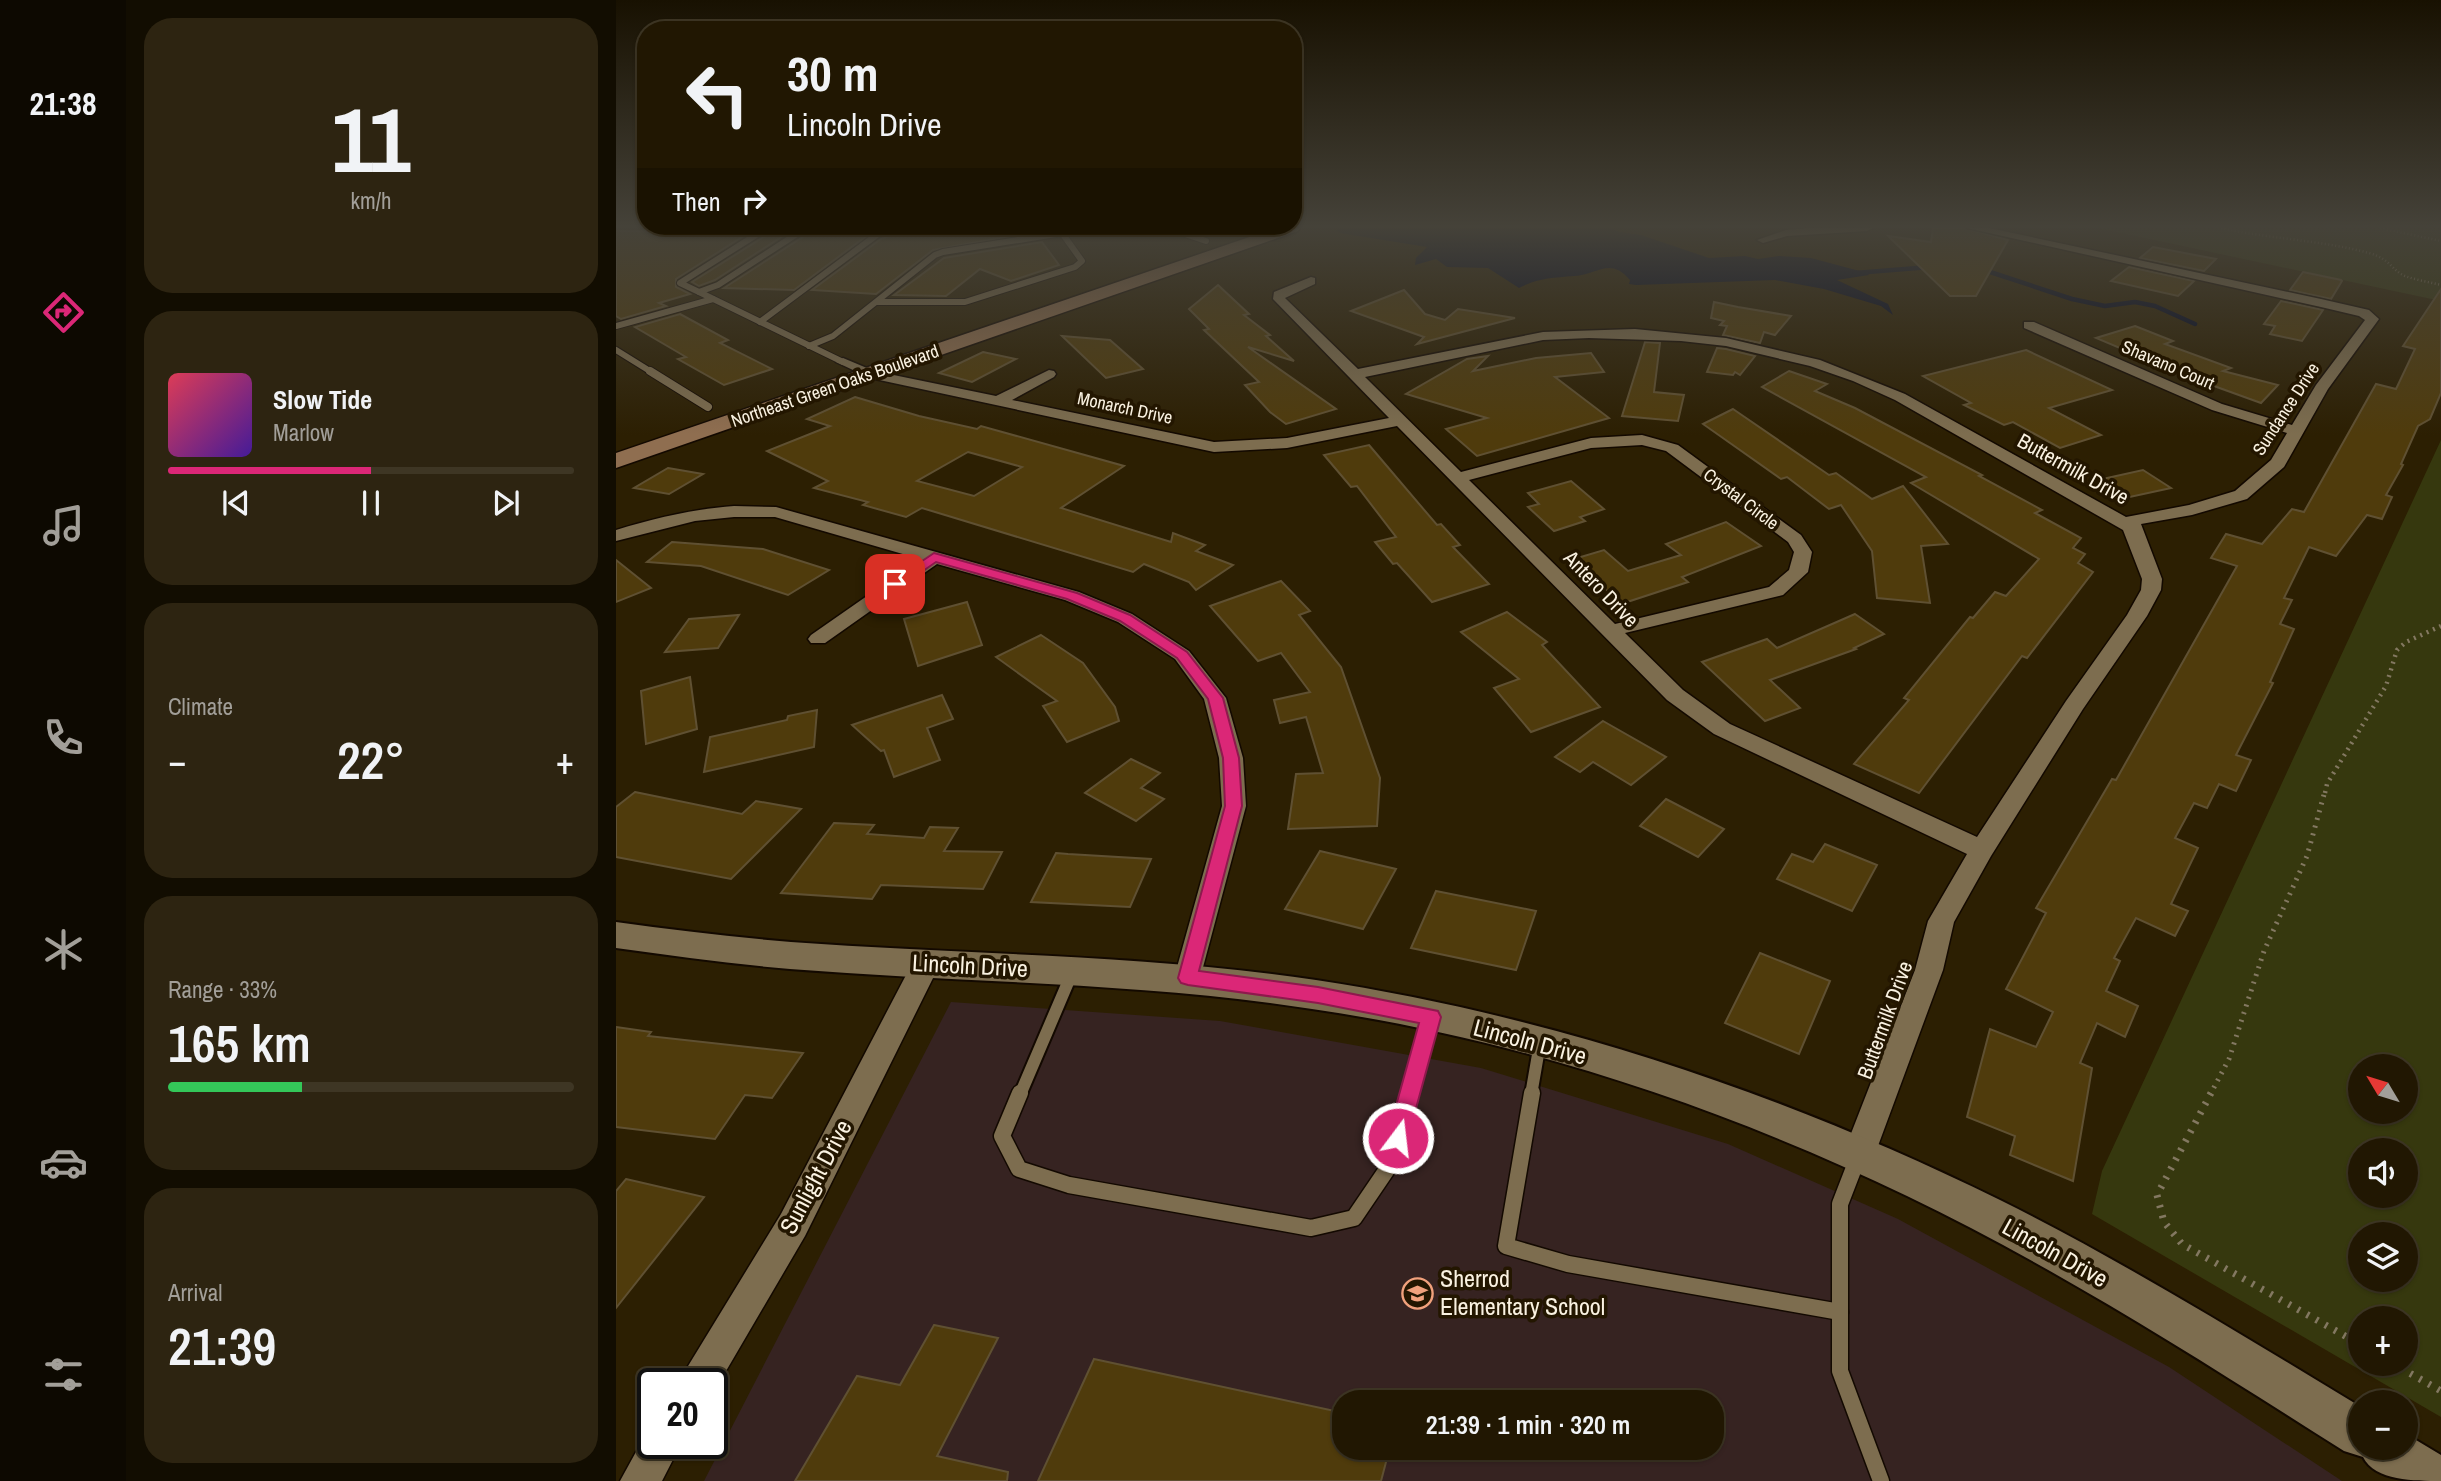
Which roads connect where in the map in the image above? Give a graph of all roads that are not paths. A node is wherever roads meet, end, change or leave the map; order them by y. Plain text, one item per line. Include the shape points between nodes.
1 (709, 297) edge
2 (792, 297) edge
3 (883, 297) edge
4 (980, 297) edge
5 (1038, 297) edge
6 (1092, 297) edge
7 (1279, 297) edge
8 (2291, 297) edge
9 (713, 299) junction
10 (877, 302) junction
11 (1000, 310) dead end
12 (760, 321) junction
13 (961, 323) dead end
14 (616, 326) edge
15 (2029, 326) dead end
16 (809, 346) junction
17 (616, 351) edge
18 (843, 362) junction
19 (870, 374) junction
20 (1049, 374) dead end
21 (1356, 374) junction
22 (998, 401) junction
23 (708, 408) junction
24 (682, 416) dead end
25 (1403, 420) junction
26 (2296, 431) junction
27 (616, 461) edge
28 (1460, 477) junction
29 (2131, 527) junction
30 (616, 536) edge
31 (934, 557) junction
32 (1610, 631) junction
33 (818, 639) dead end
34 (1982, 850) junction
35 (616, 935) edge
36 (926, 964) junction
37 (1073, 971) junction
38 (1188, 978) junction
39 (1431, 1017) junction
40 (1540, 1043) junction
41 (1859, 1154) junction
42 (1840, 1312) junction
43 (708, 1368) edge
44 (2348, 1426) edge
45 (653, 1459) edge
46 (2404, 1460) edge
47 (640, 1481) edge
48 (1881, 1481) edge
49 (2438, 1481) edge

1 - 9 lane
2 - 12 lane
3 - 10 lane
4 - 10 lane via 942,304
5 - 11 main road
6 - 19 main road, Northeast Green Oaks Boulevard
7 - 21 street, Antero Drive
8 - 26 street, Sundance Drive via 2364,313 2372,319
9 - 12 lane
9 - 14 lane
10 - 16 lane via 833,336
12 - 16 lane
13 - 18 main road, Northeast Green Oaks Boulevard
15 - 26 street, Shavano Court via 2217,407
16 - 18 lane
17 - 23 lane
18 - 19 street, Monarch Drive
18 - 23 main road, Northeast Green Oaks Boulevard
19 - 22 street, Monarch Drive
19 - 27 main road, Northeast Green Oaks Boulevard
20 - 22 street
21 - 25 street, Antero Drive
21 - 29 street, Buttermilk Drive via 1574,334 1653,334 1758,348 1864,380
22 - 25 street, Monarch Drive via 1214,447 1287,443
23 - 24 main road, Northeast Green Oaks Boulevard
25 - 28 street, Antero Drive
26 - 29 street, Sundance Drive via 2278,463 2241,495 2192,510 2133,520
28 - 32 street, Antero Drive
28 - 32 street, Crystal Circle via 1591,443 1642,440 1672,448 1795,539 1803,552 1798,572 1776,591
29 - 34 street, Buttermilk Drive via 2152,579 2151,590
30 - 31 street via 695,514 750,510 776,512
31 - 33 street
31 - 38 street via 1072,596 1125,618 1182,655 1215,698 1231,758 1234,806
32 - 34 street, Antero Drive via 1675,695 1723,729
34 - 41 street, Buttermilk Drive via 1941,921 1929,970
35 - 36 street, Lincoln Drive via 684,946
36 - 37 street, Lincoln Drive
36 - 43 street, Sunlight Drive via 793,1225
37 - 38 street, Lincoln Drive
37 - 39 lane via 1003,1136 1019,1169 1069,1185 1311,1228 1354,1218 1392,1162
38 - 39 street, Lincoln Drive via 1318,995
39 - 40 street, Lincoln Drive
40 - 41 street, Lincoln Drive via 1636,1070
40 - 42 lane via 1506,1246 1568,1264
41 - 42 lane via 1840,1204
41 - 44 street, Lincoln Drive via 1986,1215 2138,1298
42 - 48 lane via 1840,1371
45 - 47 street
46 - 49 street

